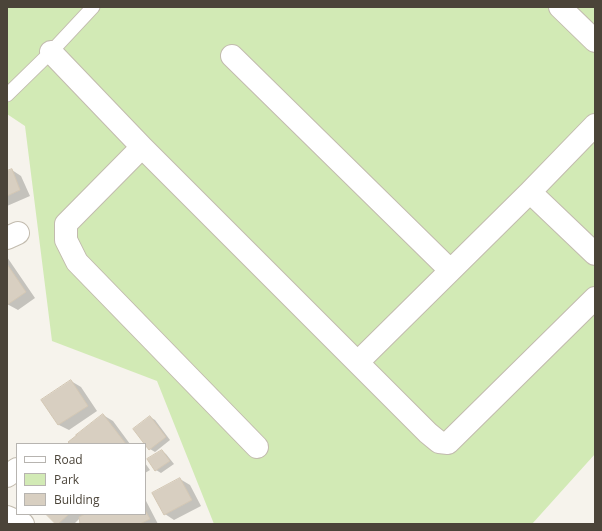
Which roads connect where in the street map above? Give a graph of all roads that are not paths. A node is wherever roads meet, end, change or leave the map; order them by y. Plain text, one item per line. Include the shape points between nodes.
1 (93, 7) edge
2 (560, 7) edge
3 (595, 41) edge
4 (51, 52) junction
5 (232, 56) dead end
6 (7, 95) edge
7 (595, 125) edge
8 (142, 147) junction
9 (530, 192) junction
10 (595, 254) edge
11 (450, 270) junction
12 (595, 298) edge
13 (358, 362) junction
14 (257, 447) dead end
15 (16, 470) edge
16 (7, 476) edge
17 (7, 517) edge
18 (23, 524) edge

1 - 4 lane
2 - 3 street
4 - 6 lane
4 - 8 street
5 - 11 street
7 - 9 street
8 - 13 street
8 - 14 street via 66,224 66,240 77,262
9 - 10 street
9 - 11 street
11 - 13 street
12 - 13 street via 448,443 439,442 428,433
15 - 16 street
17 - 18 street

